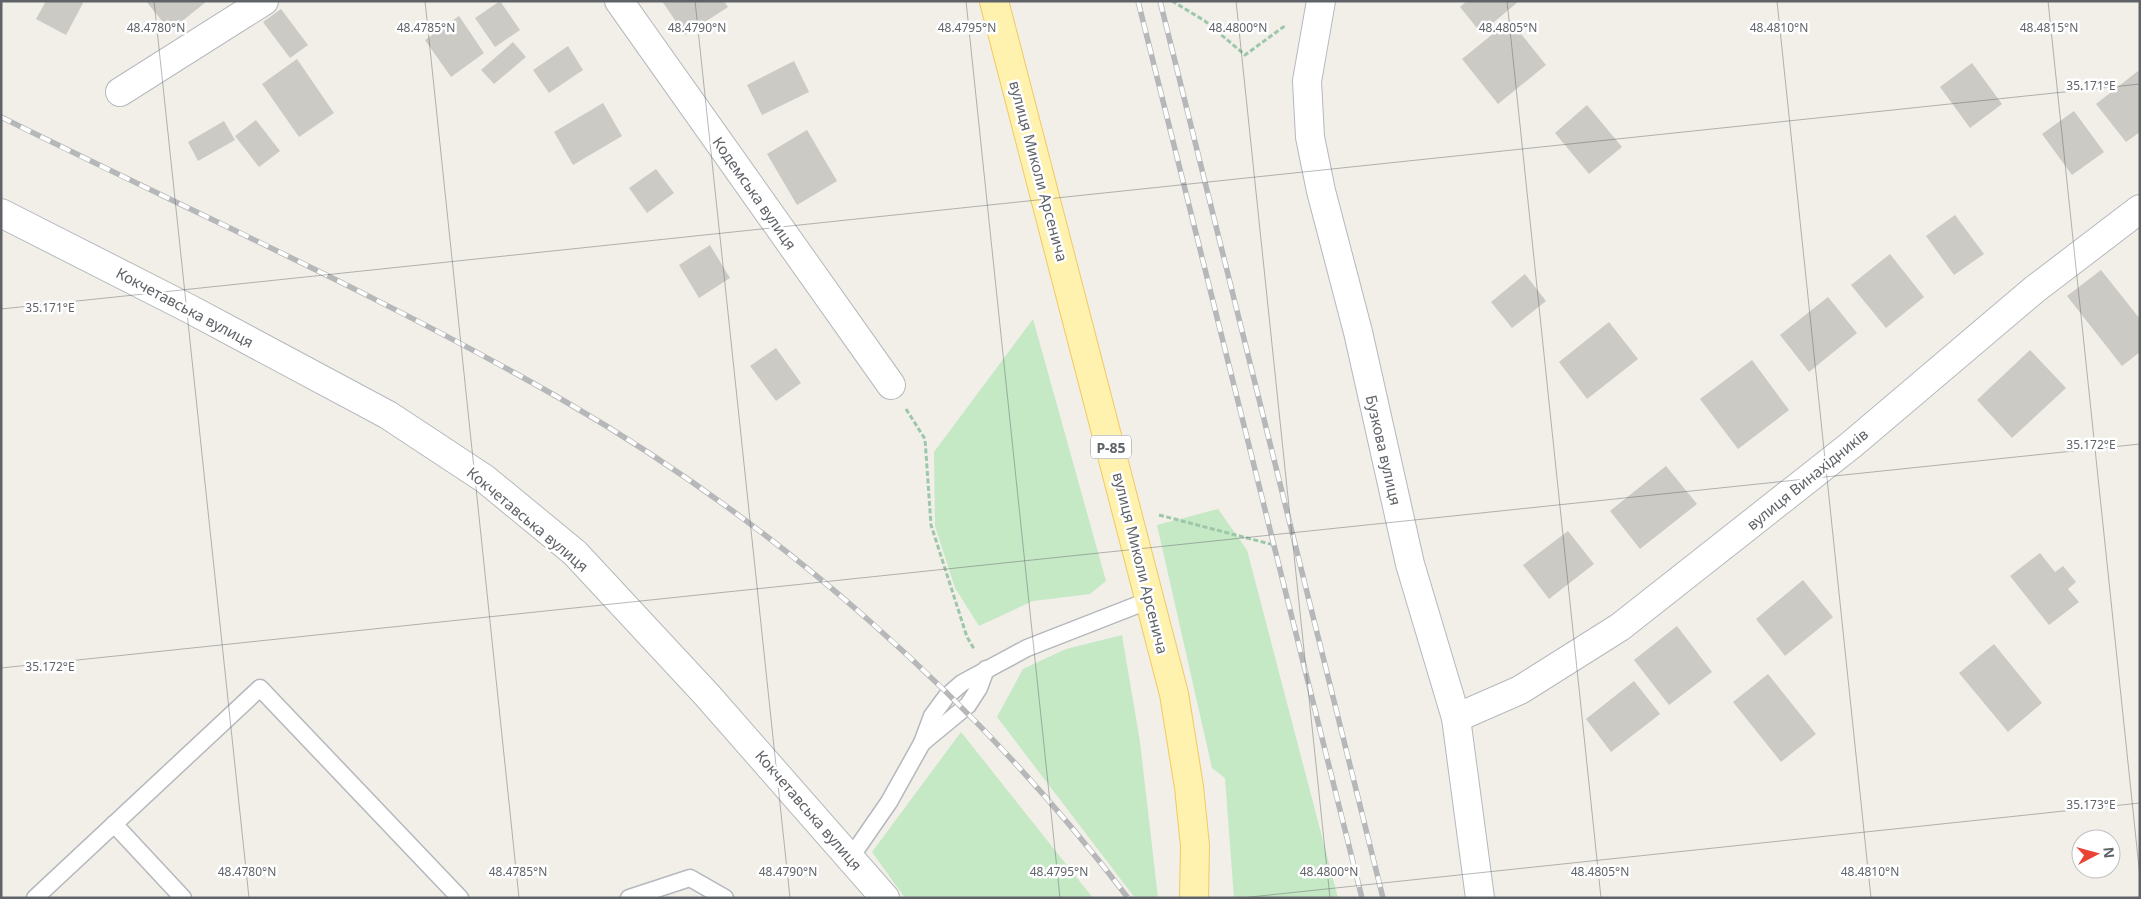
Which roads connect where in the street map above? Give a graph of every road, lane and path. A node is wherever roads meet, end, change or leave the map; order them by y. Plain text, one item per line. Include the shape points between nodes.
1 (264, 1) edge
2 (619, 1) edge
3 (994, 1) edge
4 (1172, 1) edge
5 (1320, 4) edge
6 (120, 92) dead end
7 (2140, 209) edge
8 (1, 213) edge
9 (892, 385) joint
10 (1126, 503) junction
11 (1274, 545) dead end
12 (1150, 600) junction
13 (986, 669) junction
14 (1456, 718) junction
15 (114, 824) junction
16 (851, 858) junction
17 (35, 898) edge
18 (182, 898) edge
19 (460, 898) edge
20 (629, 898) edge
21 (725, 898) edge
22 (885, 898) edge
23 (1194, 898) edge
24 (1480, 898) edge

1 - 6 street
2 - 9 street, Кодемська вулиця
3 - 10 main road, вулиця Миколи Арсенича / Р-85
4 - 5 path via 1205,21 1245,55
5 - 14 street, Бузкова вулиця via 1307,81 1310,137 1320,191 1358,332 1410,564
7 - 14 street, вулиця Винахідників via 2035,289 1851,445 1620,627 1520,690
8 - 16 street, Кокчетавська вулиця via 388,414 485,479 575,554 707,695
9 - 13 path via 925,439 931,525 967,637
10 - 11 path via 1160,516
10 - 12 main road, вулиця Миколи Арсенича / Р-85
12 - 13 lane via 1027,648
12 - 23 main road, вулиця Миколи Арсенича / Р-85 via 1174,694 1189,787 1195,846
13 - 16 lane via 962,683 932,716 922,743 889,802
14 - 24 street, Бузкова вулиця
15 - 17 lane
15 - 18 lane
15 - 19 lane via 260,688
16 - 22 street, Кокчетавська вулиця
20 - 21 lane via 690,878

